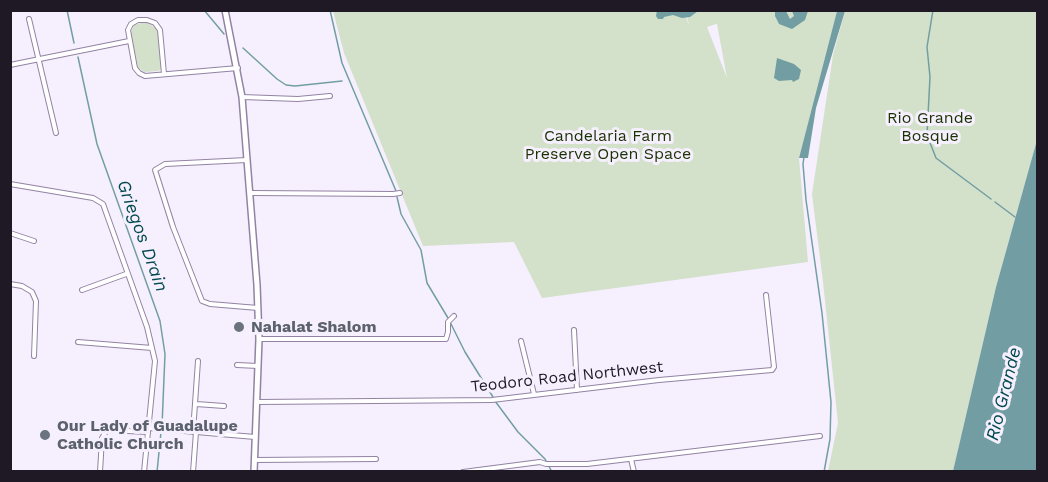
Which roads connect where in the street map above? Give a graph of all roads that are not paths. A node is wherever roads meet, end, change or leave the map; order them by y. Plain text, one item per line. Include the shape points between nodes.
1 (225, 10) edge
2 (29, 19) dead end
3 (129, 41) junction
4 (39, 60) junction
5 (10, 65) edge
6 (238, 68) junction
7 (164, 74) junction
8 (330, 96) dead end
9 (242, 97) junction
10 (56, 133) dead end
11 (248, 160) junction
12 (10, 184) edge
13 (251, 193) junction
14 (400, 193) dead end
15 (10, 233) edge
16 (34, 241) dead end
17 (126, 274) junction
18 (10, 284) edge
19 (82, 290) dead end
20 (766, 295) dead end
21 (258, 308) junction
22 (451, 319) dead end
23 (574, 330) dead end
24 (259, 339) junction
25 (521, 341) dead end
26 (78, 342) dead end
27 (152, 348) junction
28 (34, 356) dead end
29 (198, 361) dead end
30 (237, 365) dead end
31 (258, 366) junction
32 (577, 390) junction
33 (534, 394) junction
34 (257, 402) junction
35 (196, 404) junction
36 (224, 406) dead end
37 (149, 430) junction
38 (195, 432) junction
39 (255, 436) junction
40 (820, 436) dead end
41 (376, 459) dead end
42 (631, 459) junction
43 (254, 460) junction
44 (100, 471) edge
45 (144, 471) edge
46 (193, 471) edge
47 (254, 471) edge
48 (463, 471) edge
49 (634, 471) edge

1 - 6 main road
2 - 4 street
3 - 4 street
3 - 7 street via 139,73
3 - 7 street via 130,24 138,20 155,23 160,30
4 - 5 street
4 - 10 street
6 - 7 street
6 - 9 main road
8 - 9 street
9 - 11 main road
11 - 13 main road
11 - 21 street via 165,164 155,170 202,301
12 - 17 street via 93,198 104,204
13 - 14 street
13 - 21 main road
15 - 16 street
17 - 19 street
17 - 27 street
18 - 28 street via 32,292 36,301
20 - 32 street, Teodoro Road Northwest via 772,370
21 - 24 main road
22 - 24 street via 446,339
23 - 32 street
24 - 31 main road
25 - 33 street
26 - 27 street
27 - 37 street via 155,361
29 - 35 street
30 - 31 street
31 - 34 main road
32 - 33 street, Teodoro Road Northwest
33 - 34 street, Teodoro Road Northwest via 472,401
34 - 39 main road
35 - 36 street
35 - 38 street
37 - 38 street
37 - 44 street via 106,430
37 - 45 street
38 - 39 street
38 - 46 street
39 - 43 main road
40 - 42 street
41 - 43 street
42 - 48 street via 587,464 540,462
42 - 49 street
43 - 47 main road

